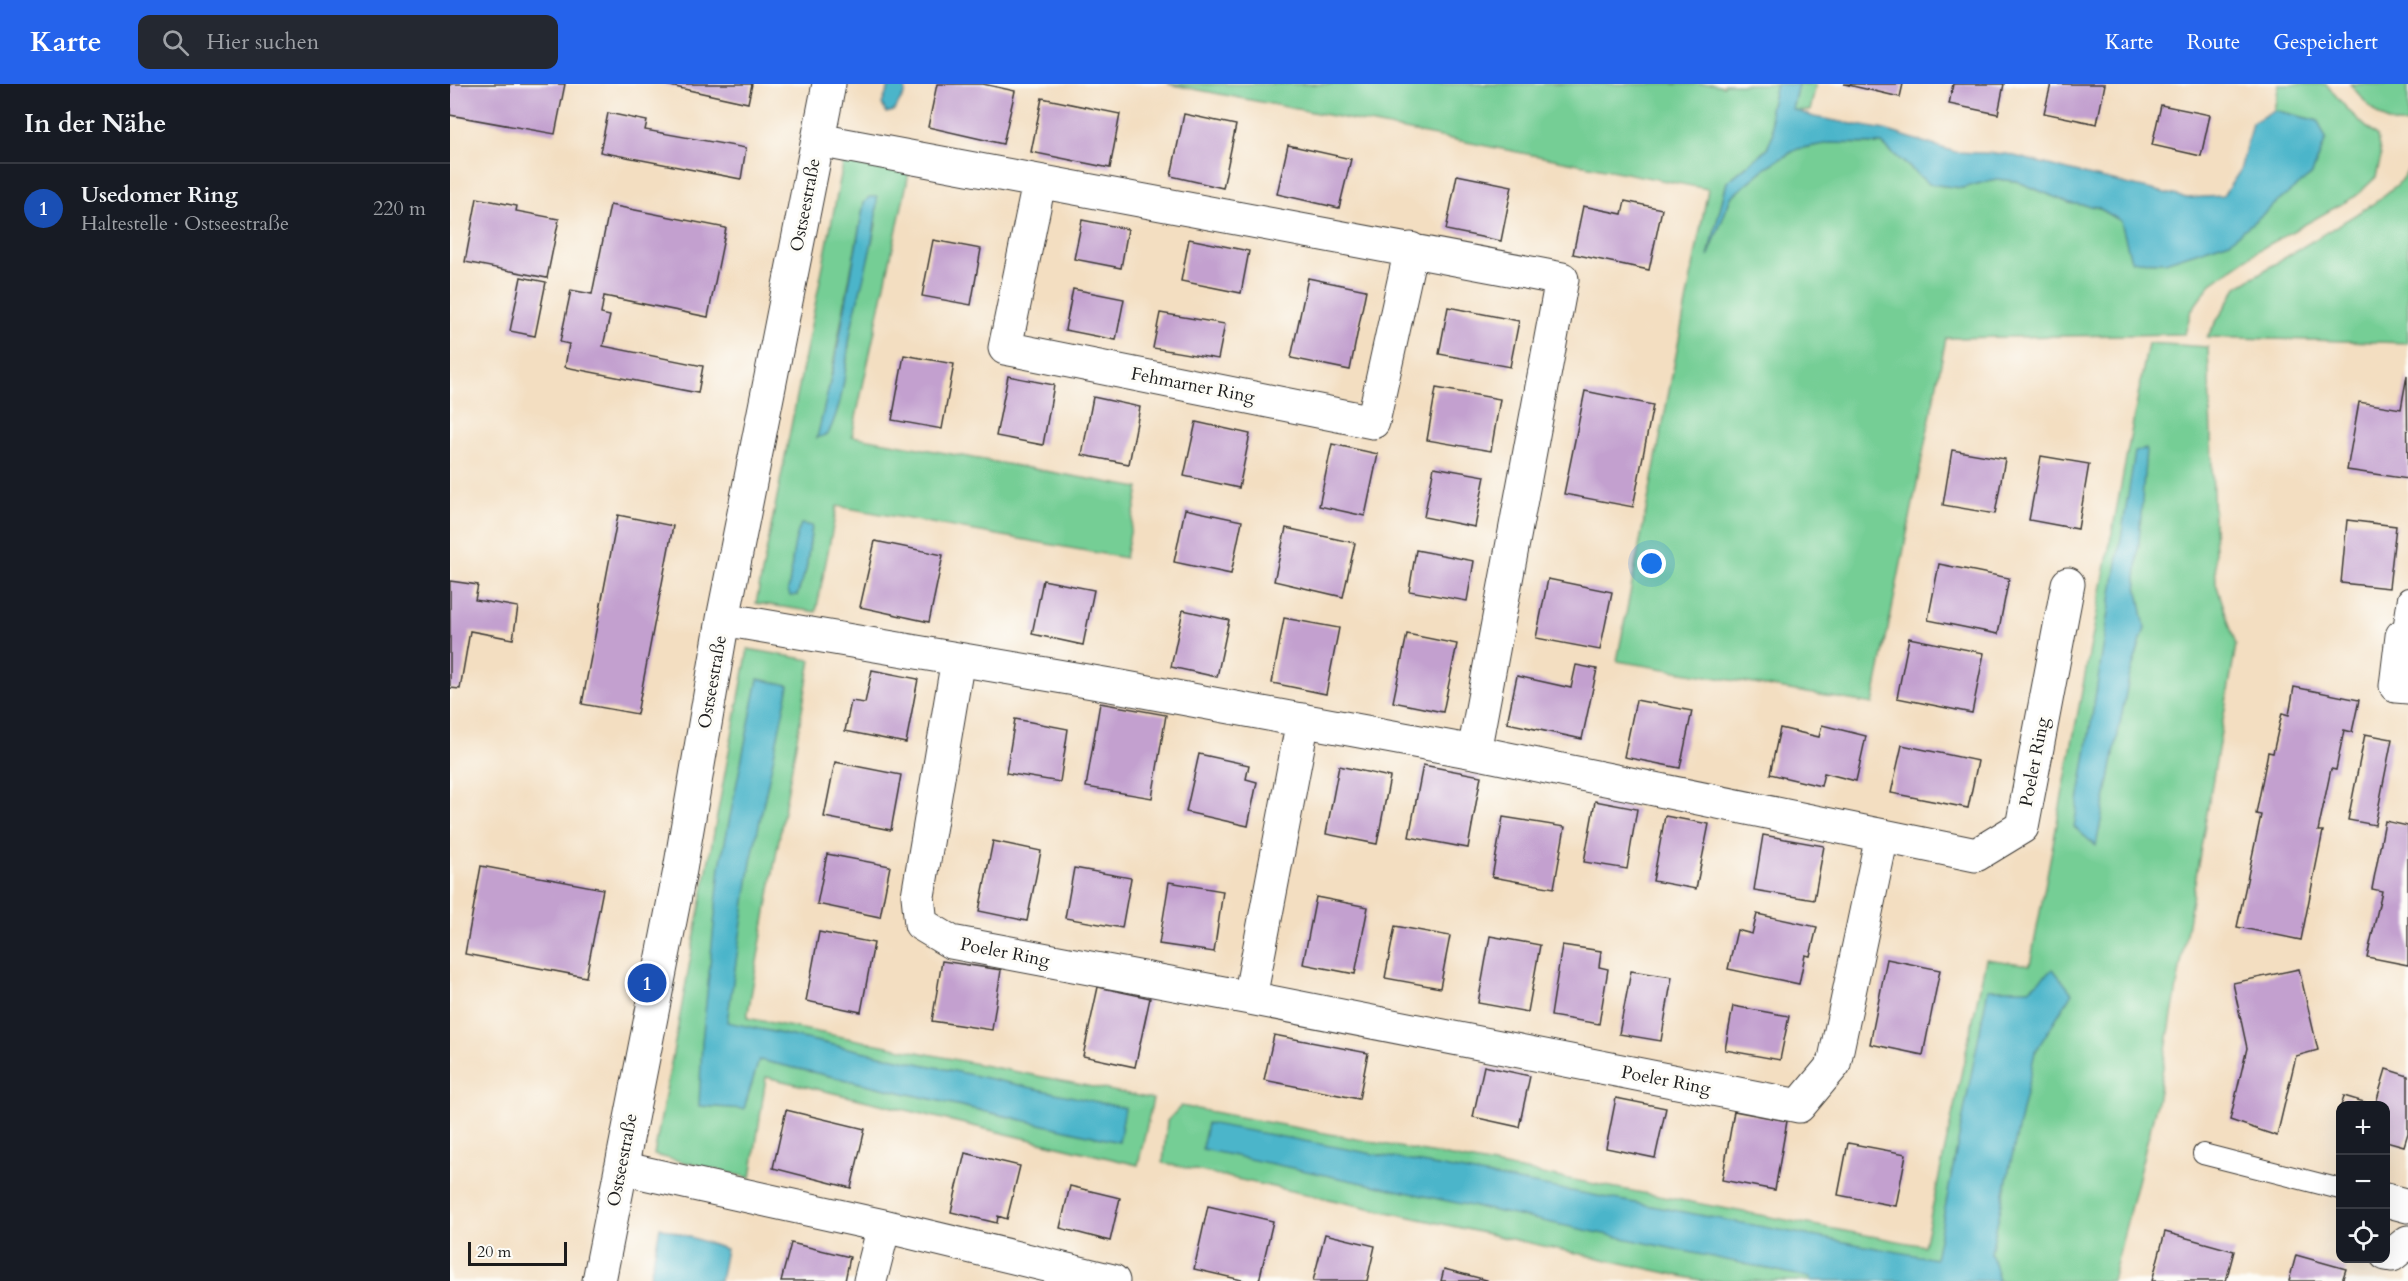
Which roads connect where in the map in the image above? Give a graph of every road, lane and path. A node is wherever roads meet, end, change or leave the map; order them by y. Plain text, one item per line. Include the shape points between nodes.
1 (829, 84) edge
2 (818, 140) junction
3 (1039, 183) junction
4 (1411, 249) junction
5 (2068, 585) dead end
6 (2408, 598) edge
7 (723, 619) junction
8 (2405, 637) edge
9 (958, 659) junction
10 (2408, 687) edge
11 (1303, 720) junction
12 (1474, 752) junction
13 (1882, 836) junction
14 (1250, 998) junction
15 (2204, 1154) dead end
16 (621, 1168) junction
17 (2336, 1188) edge
18 (2390, 1201) edge
19 (2408, 1206) edge
20 (884, 1226) junction
21 (2408, 1242) edge
22 (2390, 1255) edge
23 (599, 1281) edge
24 (870, 1281) edge
25 (1113, 1281) edge

1 - 2 street, Ostseestraße
2 - 3 street
2 - 7 street, Ostseestraße
3 - 4 street
3 - 4 street, Fehmarner Ring via 1005,348 1373,422
4 - 12 street via 1562,279
5 - 13 street, Poeler Ring via 2022,827 1976,855
6 - 8 lane
7 - 9 street, Poeler Ring
7 - 16 street, Ostseestraße via 680,870
8 - 10 street via 2396,686
9 - 11 street, Poeler Ring
9 - 14 street, Poeler Ring via 918,896 921,924 951,942
11 - 12 street, Poeler Ring
11 - 14 street
12 - 13 street, Poeler Ring
13 - 14 street, Poeler Ring via 1834,1064 1799,1106
15 - 17 lane
16 - 20 street
16 - 23 street, Ostseestraße
18 - 19 street
20 - 24 street
20 - 25 street
21 - 22 street

